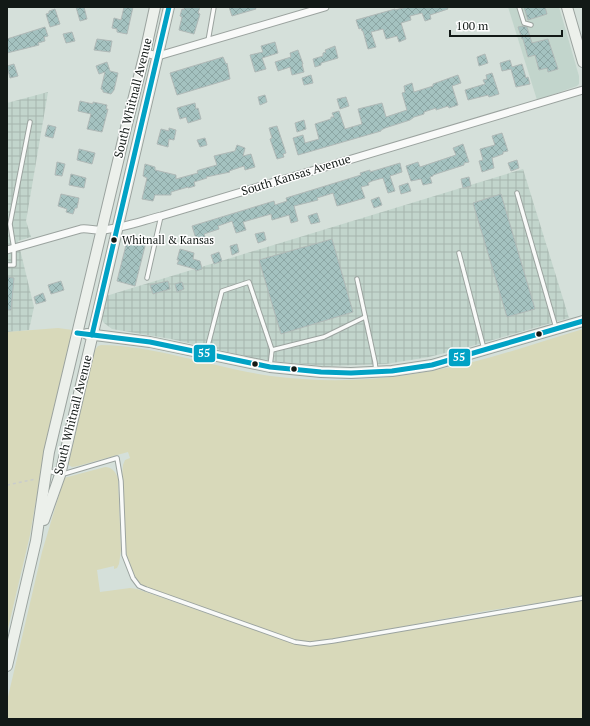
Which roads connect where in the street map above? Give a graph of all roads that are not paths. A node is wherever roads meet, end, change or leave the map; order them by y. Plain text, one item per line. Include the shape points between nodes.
1 (155, 7) edge
2 (169, 7) edge
3 (214, 7) edge
4 (325, 7) edge
5 (519, 7) edge
6 (567, 7) edge
7 (531, 25) dead end
8 (208, 42) junction
9 (145, 54) junction
10 (158, 56) junction
11 (583, 62) edge
12 (583, 90) edge
13 (30, 122) dead end
14 (124, 132) junction
15 (139, 135) junction
16 (517, 193) dead end
17 (161, 216) junction
18 (117, 228) junction
19 (101, 231) junction
20 (10, 249) edge
21 (459, 253) dead end
22 (7, 265) edge
23 (147, 278) dead end
24 (357, 279) dead end
25 (365, 317) junction
26 (583, 321) edge
27 (556, 329) junction
28 (77, 333) junction
29 (92, 335) junction
30 (272, 350) junction
31 (485, 350) junction
32 (206, 354) junction
33 (270, 367) junction
34 (376, 372) junction
35 (46, 470) junction
36 (60, 475) junction
37 (36, 541) junction
38 (583, 598) edge
39 (7, 666) edge

1 - 9 street, South Whitnall Avenue
2 - 10 street, South Whitnall Avenue
3 - 8 lane
4 - 8 street
5 - 7 lane via 524,23
6 - 11 street
8 - 10 street
9 - 10 street
9 - 14 street, South Whitnall Avenue
10 - 15 street, South Whitnall Avenue
12 - 17 street, South Kansas Avenue
13 - 20 lane via 10,224
14 - 15 street
14 - 19 street, South Whitnall Avenue
15 - 18 street, South Whitnall Avenue
16 - 27 lane
17 - 18 street, South Kansas Avenue
17 - 23 lane
18 - 19 street, South Kansas Avenue
18 - 29 street, South Whitnall Avenue
19 - 20 street, South Kansas Avenue via 81,229
19 - 28 street, South Whitnall Avenue
20 - 22 lane via 14,265
21 - 31 lane
24 - 25 lane
25 - 30 lane via 324,336
25 - 34 lane
26 - 27 street
27 - 31 street
28 - 29 street
28 - 35 street, South Whitnall Avenue
29 - 32 street via 150,342
29 - 36 street, South Whitnall Avenue
30 - 32 lane via 249,282 222,291
30 - 33 lane
31 - 34 street via 418,368
32 - 33 street
33 - 34 street via 321,372
35 - 36 lane
35 - 37 street, South Whitnall Avenue
36 - 37 street, South Whitnall Avenue
36 - 38 lane via 117,458 124,552 131,573 139,586 295,642 310,644 333,641
37 - 39 street, South Whitnall Avenue

